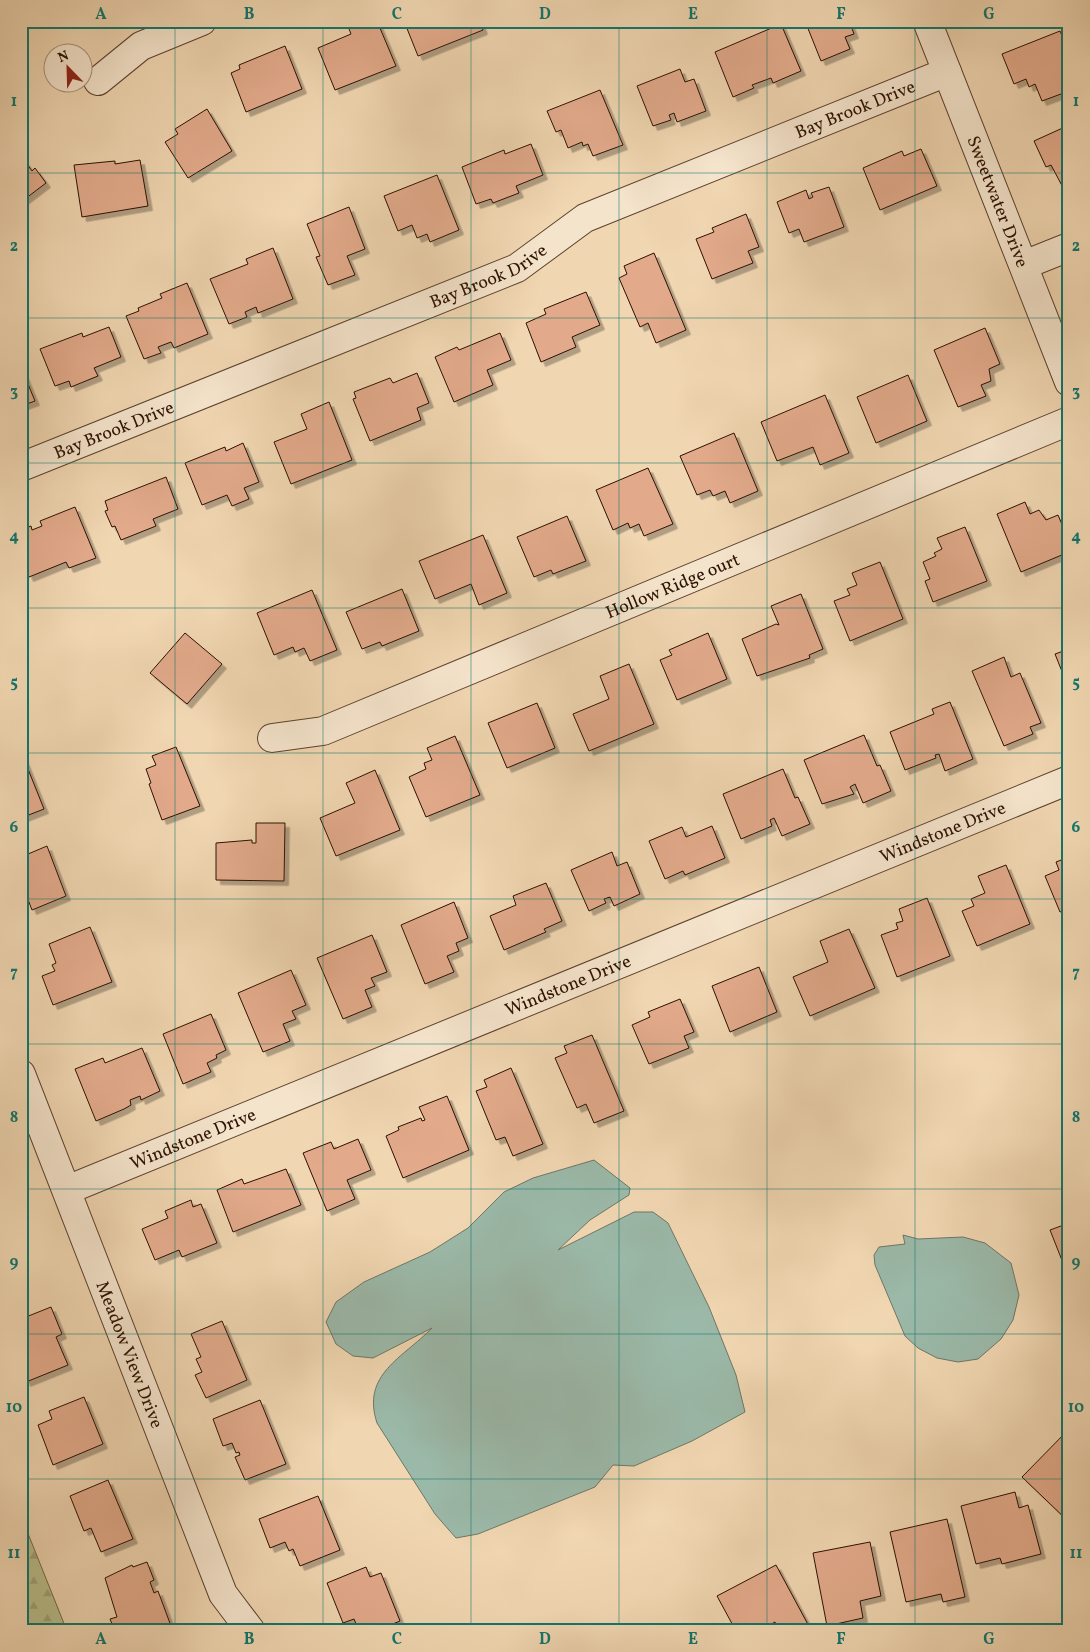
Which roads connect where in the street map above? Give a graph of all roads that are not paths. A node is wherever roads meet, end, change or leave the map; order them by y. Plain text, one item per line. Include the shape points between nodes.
1 (202, 21) edge
2 (927, 21) edge
3 (947, 72) junction
4 (98, 81) dead end
5 (1069, 247) edge
6 (1024, 265) junction
7 (1069, 382) edge
8 (1069, 421) edge
9 (21, 467) edge
10 (272, 738) dead end
11 (1069, 780) edge
12 (21, 1074) edge
13 (67, 1190) junction
14 (251, 1631) edge

1 - 4 street via 141,46
2 - 3 street, Sweetwater Drive
3 - 6 street, Sweetwater Drive
3 - 9 street, Bay Brook Drive via 585,218 517,268
5 - 6 street
6 - 7 street, Sweetwater Drive
8 - 10 street, Hollow Ridge ourt via 323,731
11 - 13 street, Windstone Drive
12 - 13 street, Meadow View Drive
13 - 14 street, Meadow View Drive via 223,1594

